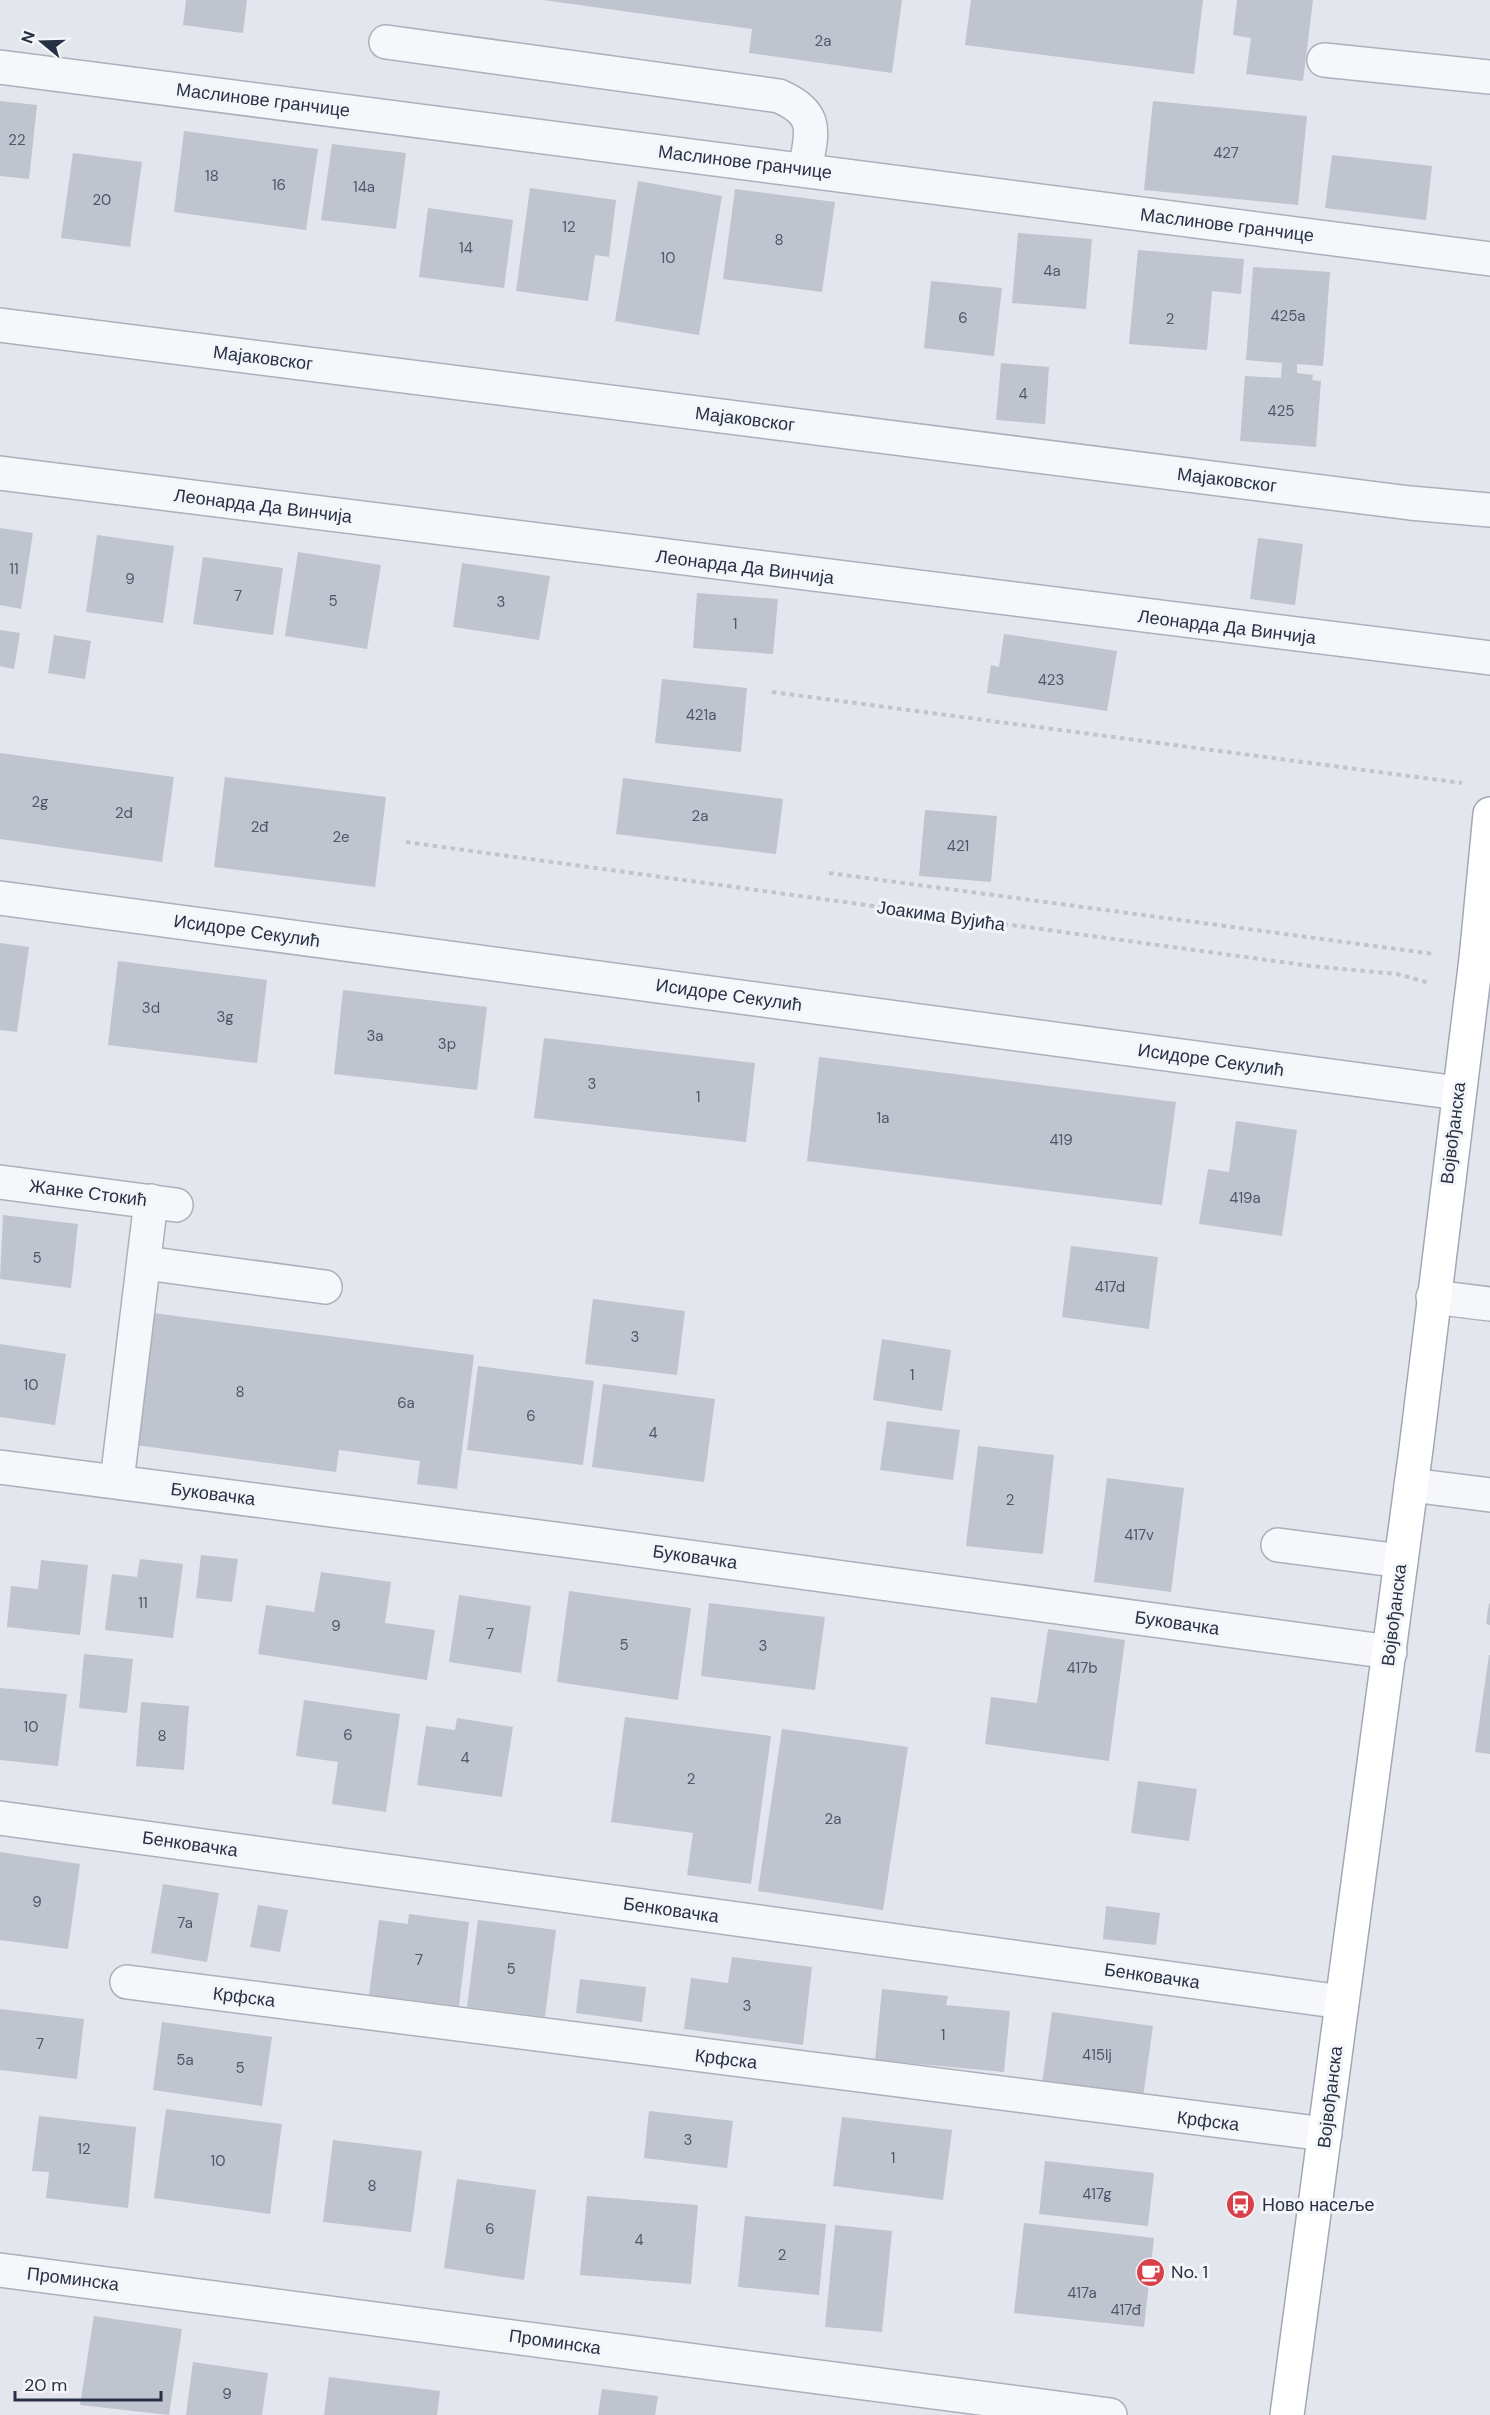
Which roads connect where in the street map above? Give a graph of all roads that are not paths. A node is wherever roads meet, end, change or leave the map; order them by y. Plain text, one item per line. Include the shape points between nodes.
1 (387, 42) dead end
2 (1324, 60) dead end
3 (0, 67) edge
4 (1490, 77) edge
5 (805, 170) junction
6 (1490, 259) edge
7 (0, 325) edge
8 (0, 473) edge
9 (1490, 510) edge
10 (1490, 658) edge
11 (1490, 814) edge
12 (0, 898) edge
13 (1477, 983) edge
14 (1458, 1093) junction
15 (0, 1182) edge
16 (145, 1263) junction
17 (325, 1287) dead end
18 (1433, 1297) junction
19 (1490, 1304) edge
20 (0, 1467) edge
21 (117, 1481) junction
22 (1411, 1485) junction
23 (1490, 1495) edge
24 (1278, 1545) dead end
25 (1401, 1561) junction
26 (1390, 1652) junction
27 (0, 1818) edge
28 (127, 1982) dead end
29 (1342, 2002) junction
30 (1325, 2134) junction
31 (0, 2270) edge
32 (1110, 2415) edge
33 (1287, 2415) edge

1 - 5 street via 779,96 796,103 809,116 812,132
2 - 4 street
3 - 5 street, Маслинове гранчице
5 - 6 street, Маслинове гранчице
7 - 9 street, Мајаковског
8 - 10 street, Леонарда Да Винчија
11 - 13 main road, Војвођанска
12 - 14 street, Исидоре Секулић
13 - 14 main road, Војвођанска
14 - 18 main road, Војвођанска
15 - 16 street, Жанке Стокић via 163,1203
16 - 17 street
16 - 21 street
18 - 19 street
18 - 22 main road, Војвођанска
20 - 21 street, Буковачка
21 - 26 street, Буковачка
22 - 23 street
22 - 25 main road, Војвођанска
24 - 25 street
25 - 26 main road, Војвођанска
26 - 29 main road, Војвођанска
27 - 29 street, Бенковачка
28 - 30 street, Крфска
29 - 30 main road, Војвођанска
30 - 33 main road, Војвођанска
31 - 32 street, Проминска

